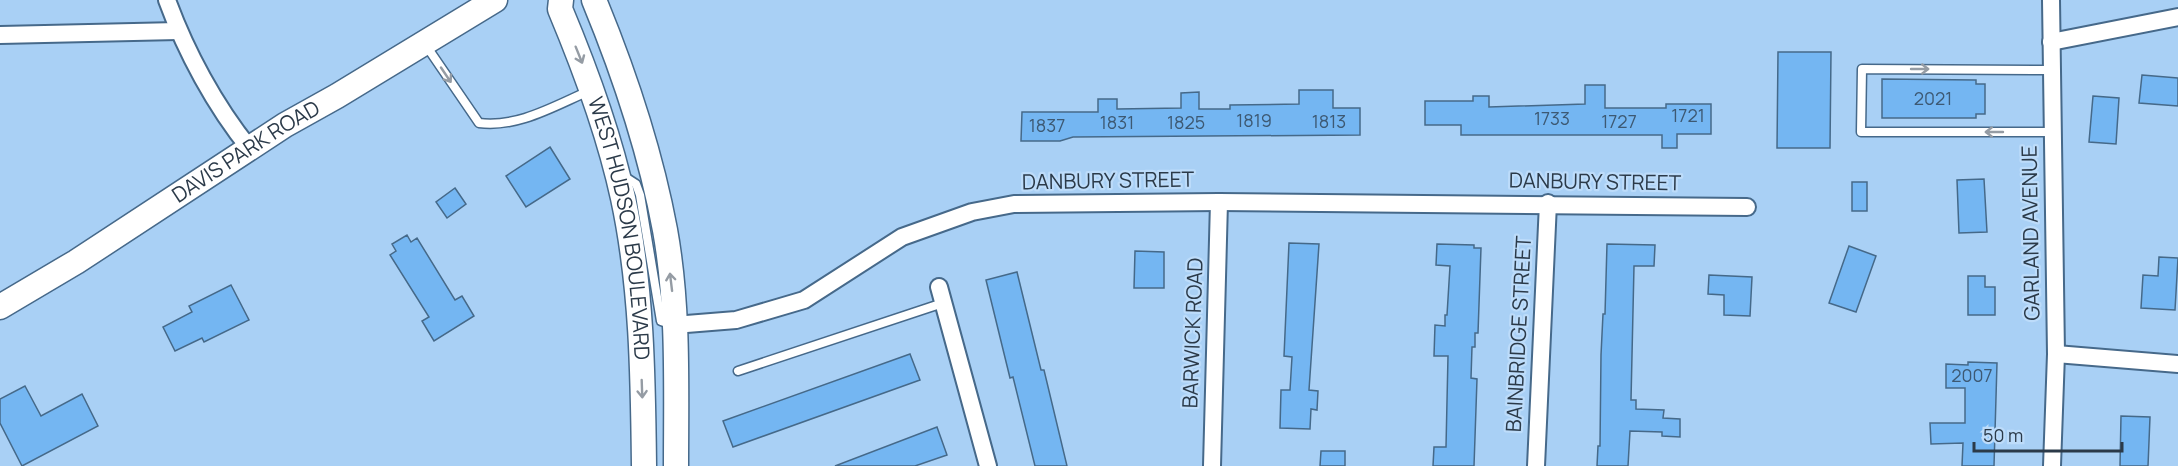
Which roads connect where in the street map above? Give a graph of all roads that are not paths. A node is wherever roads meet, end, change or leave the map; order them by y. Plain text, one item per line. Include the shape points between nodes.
1 (167, 0) edge
2 (495, 0) edge
3 (561, 0) edge
4 (594, 0) edge
5 (2051, 0) edge
6 (2178, 17) edge
7 (178, 31) junction
8 (0, 35) edge
9 (2051, 42) junction
10 (424, 43) junction
11 (2051, 70) junction
12 (592, 90) junction
13 (2052, 132) junction
14 (250, 149) junction
15 (617, 171) junction
16 (1219, 202) junction
17 (1548, 203) junction
18 (1746, 207) dead end
19 (941, 295) joint
20 (0, 307) edge
21 (674, 325) junction
22 (2056, 354) junction
23 (2178, 364) edge
24 (738, 371) dead end
25 (644, 466) edge
26 (676, 466) edge
27 (988, 466) edge
28 (1212, 466) edge
29 (1536, 466) edge
30 (2052, 466) edge

1 - 7 street
2 - 10 main road, DAVIS PARK ROAD
3 -> 12 main road, WEST HUDSON BOULEVARD via 560,9
21 -> 4 main road, WEST HUDSON BOULEVARD via 665,232 651,168 622,67
5 - 9 street, GARLAND AVENUE
6 - 9 street
7 - 8 street
7 - 14 street via 229,123
9 - 11 street, GARLAND AVENUE
10 -> 12 lane via 479,123 516,121
10 - 14 main road, DAVIS PARK ROAD via 285,124
11 - 13 street, GARLAND AVENUE
13 -> 11 lane via 1861,132 1862,69
12 - 15 main road, WEST HUDSON BOULEVARD
13 - 22 street, GARLAND AVENUE
14 - 20 main road, DAVIS PARK ROAD
15 - 21 lane via 636,184 658,312 661,321
15 -> 25 main road, WEST HUDSON BOULEVARD via 640,322
16 - 17 street, DANBURY STREET
16 - 21 street, DANBURY STREET via 1025,204 972,212 902,237 804,300 736,320
16 - 28 street, BARWICK ROAD
17 - 18 street, DANBURY STREET
17 - 29 street, BAINBRIDGE STREET
19 - 24 lane
19 - 27 street
21 - 26 main road, WEST HUDSON BOULEVARD
22 - 23 street
22 - 30 street, GARLAND AVENUE

